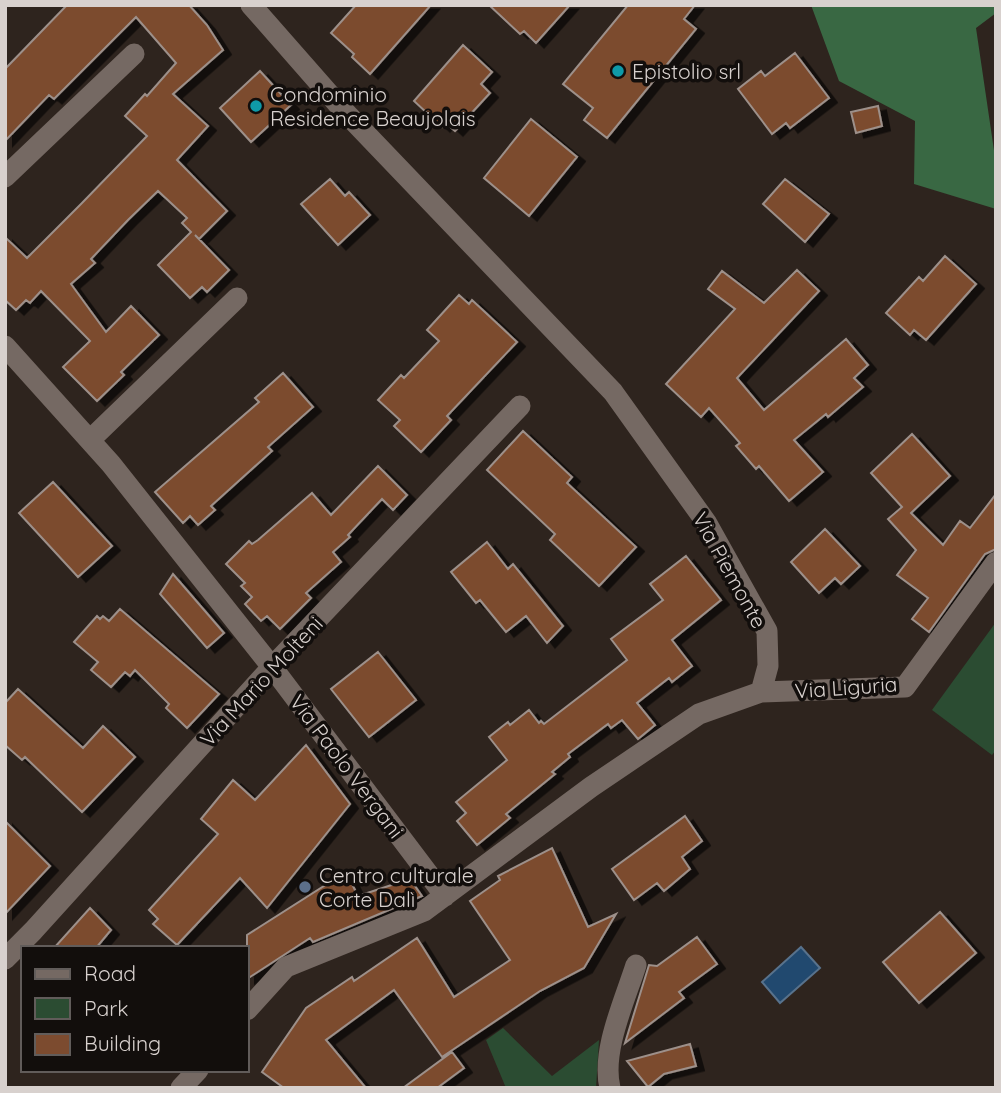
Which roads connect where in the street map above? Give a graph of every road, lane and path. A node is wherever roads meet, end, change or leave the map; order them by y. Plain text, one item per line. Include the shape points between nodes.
1 (251, 5) edge
2 (134, 54) dead end
3 (5, 177) edge
4 (237, 298) dead end
5 (5, 346) edge
6 (520, 406) dead end
7 (90, 440) junction
8 (996, 562) edge
9 (272, 667) junction
10 (761, 692) junction
11 (445, 896) junction
12 (5, 959) edge
13 (636, 965) dead end
14 (248, 1009) edge
15 (196, 1072) edge
16 (181, 1088) edge
17 (610, 1088) edge

1 - 10 street, Via Piemonte via 344,111 613,392 706,522 766,631 768,666
2 - 3 street
4 - 7 street
5 - 7 street, Via Paolo Vergani
6 - 9 street, Via Mario Molteni
7 - 9 street, Via Paolo Vergani
8 - 10 street, Via Liguria via 905,687
9 - 11 street, Via Paolo Vergani
9 - 12 street, Via Mario Molteni
10 - 11 street via 699,714
11 - 14 street via 424,911 286,967
13 - 17 street via 610,1048
15 - 16 street

